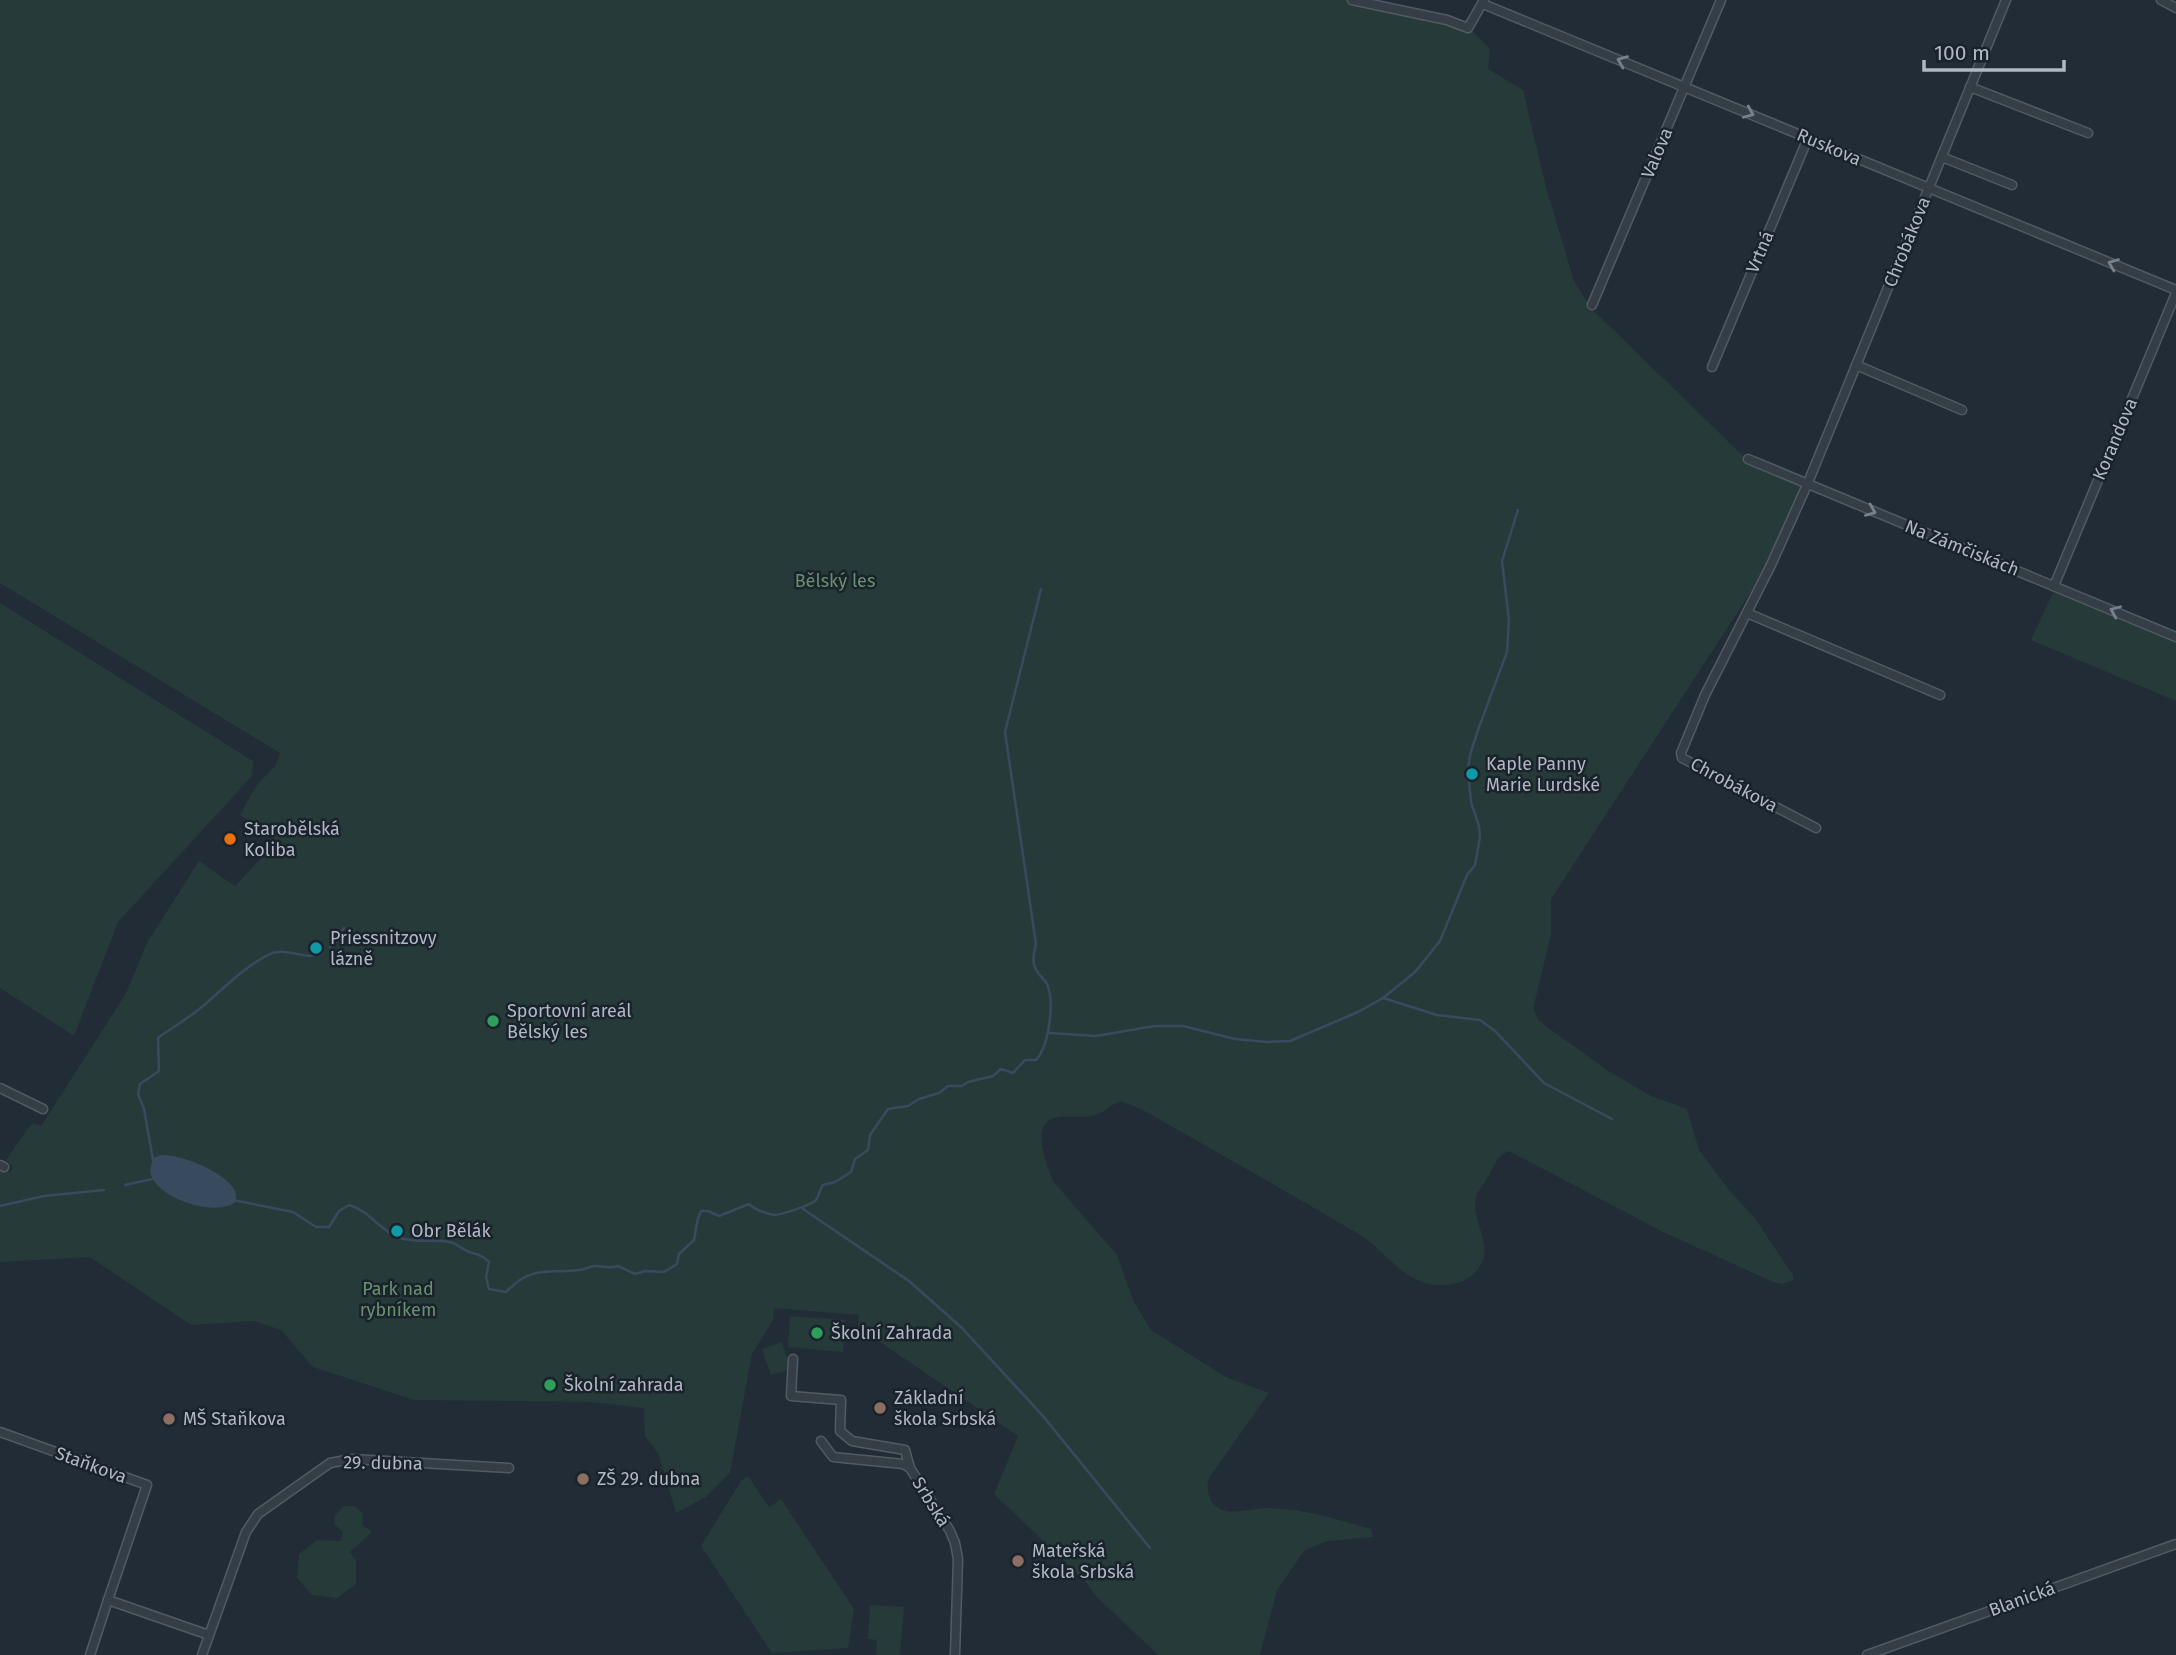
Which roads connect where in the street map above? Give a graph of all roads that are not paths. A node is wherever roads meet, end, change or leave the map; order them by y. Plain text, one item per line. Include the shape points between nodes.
1 (1352, 0) edge
2 (1721, 0) edge
3 (2006, 0) edge
4 (2161, 0) edge
5 (1483, 2) edge
6 (2176, 8) edge
7 (1686, 87) junction
8 (1970, 87) junction
9 (2088, 133) dead end
10 (1808, 138) junction
11 (1942, 157) junction
12 (2012, 185) dead end
13 (1928, 189) junction
14 (2176, 291) edge
15 (1592, 305) dead end
16 (1856, 365) junction
17 (1712, 367) dead end
18 (1962, 410) dead end
19 (1748, 459) dead end
20 (1807, 485) junction
21 (2054, 586) junction
22 (1747, 613) junction
23 (2176, 637) edge
24 (1940, 695) dead end
25 (1816, 828) dead end
26 (0, 1088) edge
27 (43, 1109) dead end
28 (793, 1359) dead end
29 (0, 1432) edge
30 (821, 1441) dead end
31 (509, 1468) dead end
32 (910, 1468) junction
33 (2176, 1544) edge
34 (108, 1600) junction
35 (209, 1635) junction
36 (90, 1655) edge
37 (202, 1655) edge
38 (955, 1655) edge
39 (1867, 1655) edge

1 - 5 street via 1468,28
2 - 7 street, Valova
3 - 8 street, Chrobákova
4 - 6 street
7 -> 5 street, Ruskova
7 -> 10 street, Ruskova
7 - 15 street, Valova
8 - 9 street
8 - 11 street, Chrobákova
10 - 13 street, Ruskova
10 - 17 street, Vrtná
11 - 12 street
11 - 13 street, Chrobákova
14 -> 13 street, Ruskova
13 - 16 street, Chrobákova
14 - 21 street, Korandova
16 - 18 street
16 - 20 street, Chrobákova
19 - 20 street, Na Zámčiskách
20 -> 21 street, Na Zámčiskách
20 - 22 street, Chrobákova
23 -> 21 street, Na Zámčiskách
22 - 24 street
22 - 25 street, Chrobákova via 1691,724 1682,758
26 - 27 street
28 - 32 street via 791,1396 841,1400 840,1430 852,1441 905,1450
29 - 34 street, Staňkova via 147,1485
30 - 32 street, Srbská via 833,1457
31 - 35 street, 29. dubna via 352,1459 330,1463 258,1514 246,1532
32 - 38 street, Srbská via 955,1543
33 - 39 street, Blanická
34 - 35 street
34 - 36 street, Staňkova
35 - 37 street, 29. dubna

